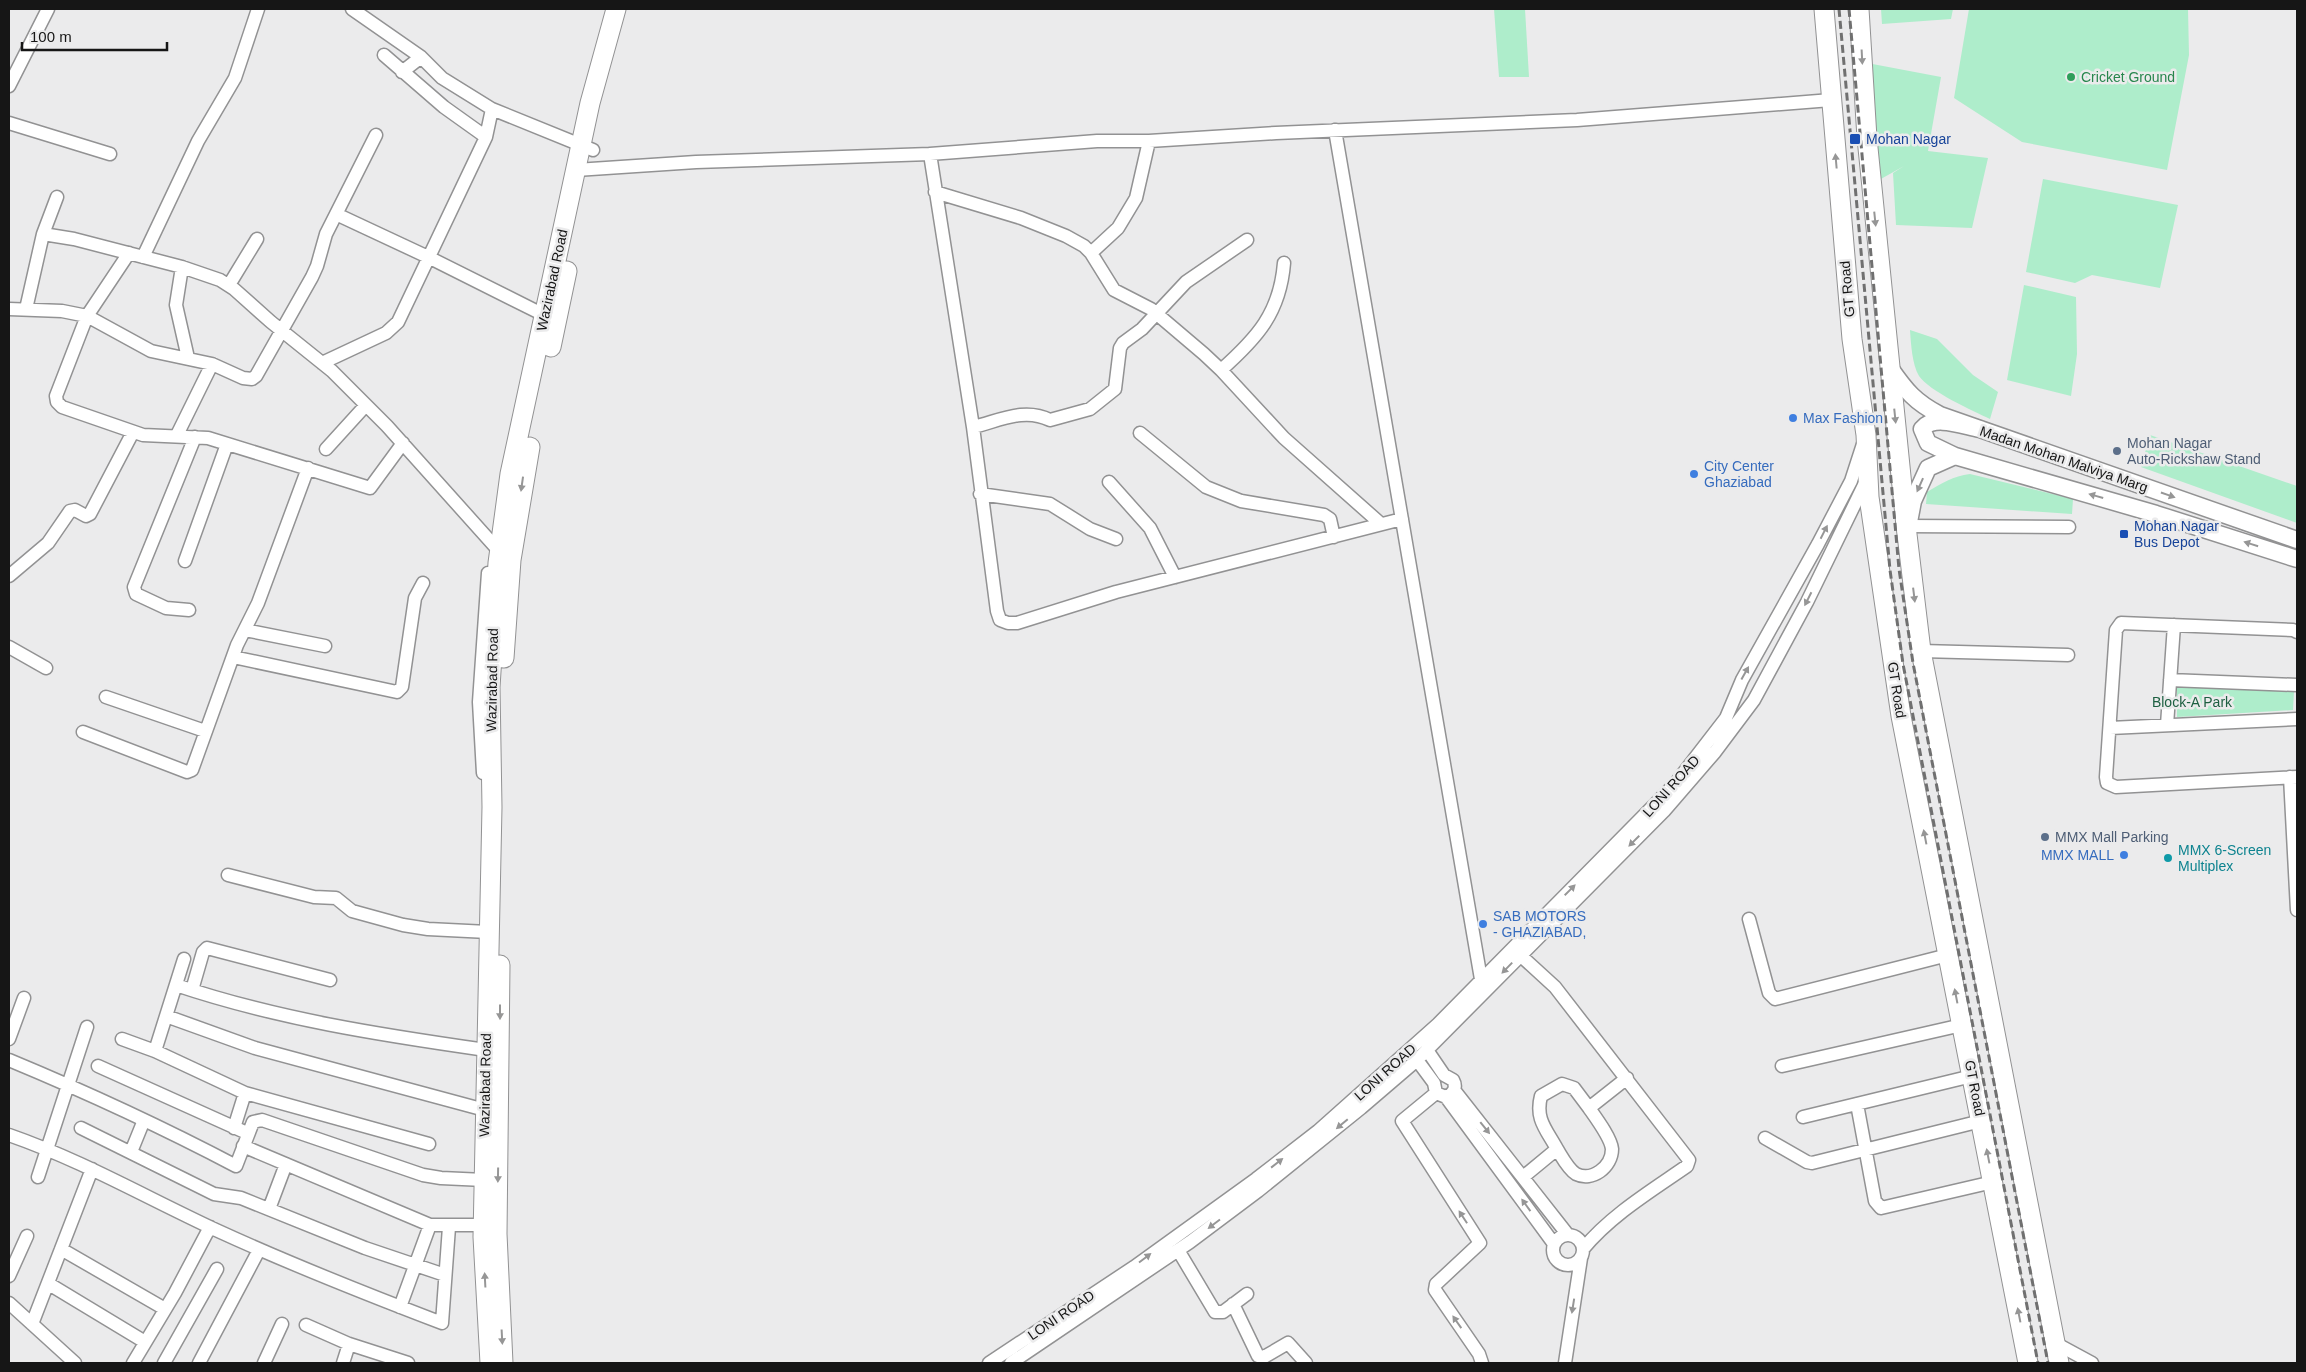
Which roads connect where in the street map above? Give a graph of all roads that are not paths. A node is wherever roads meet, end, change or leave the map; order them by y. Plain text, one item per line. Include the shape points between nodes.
1 (48, 9) edge
2 (258, 9) edge
3 (352, 9) edge
4 (616, 9) edge
5 (627, 9) edge
6 (1824, 9) edge
7 (1858, 9) edge
8 (384, 55) dead end
9 (421, 57) junction
10 (402, 72) junction
11 (9, 86) edge
12 (1831, 100) junction
13 (492, 109) junction
14 (9, 123) edge
15 (1335, 130) junction
16 (376, 134) dead end
17 (486, 137) junction
18 (1148, 141) junction
19 (587, 148) junction
20 (110, 154) dead end
21 (930, 154) junction
22 (582, 169) junction
23 (936, 192) junction
24 (57, 197) dead end
25 (336, 214) junction
26 (43, 234) junction
27 (257, 239) dead end
28 (1247, 240) dead end
29 (129, 253) junction
30 (1091, 253) junction
31 (428, 256) junction
32 (143, 257) junction
33 (1284, 263) dead end
34 (182, 267) junction
35 (229, 285) junction
36 (9, 309) edge
37 (26, 310) junction
38 (1156, 313) junction
39 (544, 315) junction
40 (87, 316) junction
41 (281, 328) junction
42 (188, 358) junction
43 (322, 363) junction
44 (212, 364) junction
45 (1890, 368) junction
46 (1221, 370) junction
47 (366, 405) junction
48 (973, 427) junction
49 (1980, 429) junction
50 (133, 432) junction
51 (1140, 433) dead end
52 (177, 435) junction
53 (1866, 435) junction
54 (195, 437) junction
55 (403, 443) junction
56 (226, 444) junction
57 (326, 449) dead end
58 (2046, 453) junction
59 (1955, 456) junction
60 (308, 468) junction
61 (1868, 477) junction
62 (2036, 479) junction
63 (1109, 482) dead end
64 (980, 494) junction
65 (1402, 520) junction
66 (1381, 524) junction
67 (1907, 525) junction
68 (2068, 527) dead end
69 (1334, 537) junction
70 (1116, 539) dead end
71 (2297, 540) edge
72 (506, 551) junction
73 (2297, 559) edge
74 (184, 561) dead end
75 (14, 564) edge
76 (9, 576) edge
77 (1175, 577) junction
78 (423, 583) dead end
79 (189, 610) dead end
80 (2174, 625) junction
81 (245, 630) junction
82 (2297, 632) edge
83 (325, 646) dead end
84 (9, 647) edge
85 (1921, 651) junction
86 (2068, 655) dead end
87 (233, 657) junction
88 (46, 668) dead end
89 (2170, 680) junction
90 (2297, 685) edge
91 (106, 698) dead end
92 (2297, 719) edge
93 (1731, 722) junction
94 (2167, 725) junction
95 (2110, 728) junction
96 (205, 731) junction
97 (83, 732) dead end
98 (2294, 777) edge
99 (2296, 845) edge
100 (1615, 853) junction
101 (228, 875) dead end
102 (2297, 910) edge
103 (1749, 918) dead end
104 (488, 932) junction
105 (1520, 954) junction
106 (1948, 955) junction
107 (184, 959) dead end
108 (330, 980) dead end
109 (176, 985) junction
110 (1482, 987) junction
111 (192, 990) junction
112 (24, 998) dead end
113 (13, 1015) edge
114 (166, 1016) junction
115 (1962, 1025) junction
116 (87, 1026) dead end
117 (9, 1039) edge
118 (122, 1039) dead end
119 (486, 1050) junction
120 (1427, 1050) junction
121 (155, 1051) junction
122 (9, 1060) edge
123 (1417, 1060) junction
124 (98, 1066) dead end
125 (1782, 1066) dead end
126 (1972, 1076) junction
127 (1627, 1078) junction
128 (68, 1084) junction
129 (1443, 1088) junction
130 (245, 1093) junction
131 (1857, 1104) junction
132 (1589, 1108) junction
133 (485, 1110) junction
134 (1803, 1117) dead end
135 (144, 1120) junction
136 (1981, 1122) junction
137 (81, 1128) dead end
138 (234, 1128) junction
139 (9, 1135) edge
140 (1765, 1138) dead end
141 (245, 1140) junction
142 (429, 1144) dead end
143 (46, 1148) junction
144 (1557, 1149) junction
145 (1866, 1151) junction
146 (131, 1152) junction
147 (286, 1164) junction
148 (92, 1169) junction
149 (38, 1177) dead end
150 (1523, 1177) junction
151 (484, 1180) junction
152 (1993, 1182) junction
153 (269, 1209) junction
154 (490, 1225) junction
155 (430, 1226) junction
156 (210, 1227) junction
157 (449, 1227) junction
158 (1568, 1235) junction
159 (27, 1236) dead end
160 (1554, 1244) junction
161 (61, 1249) junction
162 (259, 1250) junction
163 (1178, 1250) junction
164 (1582, 1253) junction
165 (415, 1266) junction
166 (217, 1269) dead end
167 (446, 1275) junction
168 (9, 1276) edge
169 (49, 1284) junction
170 (1247, 1294) dead end
171 (9, 1303) edge
172 (1233, 1304) junction
173 (400, 1307) junction
174 (165, 1310) junction
175 (32, 1324) junction
176 (282, 1324) dead end
177 (306, 1325) dead end
178 (145, 1342) junction
179 (2055, 1343) junction
180 (349, 1344) junction
181 (1267, 1360) edge
182 (76, 1363) edge
183 (133, 1363) edge
184 (164, 1363) edge
185 (199, 1363) edge
186 (264, 1363) edge
187 (342, 1363) edge
188 (408, 1363) edge
189 (490, 1363) edge
190 (503, 1363) edge
191 (989, 1363) edge
192 (1011, 1363) edge
193 (1306, 1363) edge
194 (1482, 1363) edge
195 (1565, 1363) edge
196 (2028, 1363) edge
197 (2059, 1363) edge
198 (2092, 1363) edge

1 - 11 street
2 - 32 street via 235,78 196,146
3 - 9 street
4 - 19 highway, Wazirabad Road via 590,103
5 - 19 highway, Wazirabad Road
6 - 12 highway, GT Road
7 -> 45 highway via 1866,138
8 - 10 street
9 - 10 street
9 - 13 street via 442,78
10 - 17 street
12 - 15 street via 1577,120
53 -> 12 highway, GT Road via 1852,339
13 - 17 street
13 - 19 street
14 - 20 street
15 - 18 street
15 - 65 street
16 - 25 street
17 - 31 street
18 - 21 street
18 - 30 street via 1136,198 1118,228
19 - 22 highway, Wazirabad Road
21 - 22 street
21 - 23 street
22 - 39 highway, Wazirabad Road
22 -> 72 highway, Wazirabad Road
23 - 30 street via 1021,218 1066,236
23 - 48 street
24 - 26 street
25 - 31 street
25 - 41 street via 324,239 317,266
26 - 29 street
26 - 37 street
27 - 35 street
28 - 38 street via 1186,282
29 - 32 street
29 - 40 street
30 - 38 street via 1114,290
31 - 39 street
31 - 43 street via 394,327
32 - 34 street
33 - 46 street via 1276,304 1264,325 1248,346
34 - 35 street
34 - 42 street via 176,305
35 - 41 street
36 - 37 street
37 - 40 street via 62,311
38 - 46 street
38 - 48 street via 1123,343 1115,389 1090,409 1050,420 1038,414 1024,414
39 - 72 highway, Wazirabad Road via 510,474
40 - 42 street via 151,351
40 - 50 street via 56,396 57,402 70,411
41 - 43 street
41 - 44 street via 252,379
42 - 44 street
43 - 47 street
44 - 52 street
45 - 49 main road, Madan Mohan Malviya Marg via 1920,405
45 -> 67 highway
46 - 66 street via 1284,438
47 - 55 street
47 - 57 street
48 - 64 street
49 - 58 main road, Madan Mohan Malviya Marg
49 - 59 main road, Madan Mohan Malviya Marg via 1935,421 1926,423 1922,429 1928,443
50 - 52 street via 151,436
50 - 75 street via 90,514 86,516 70,511 48,543
51 - 69 street via 1206,487 1241,501 1324,514 1330,519
52 - 54 street
53 - 61 highway, GT Road
93 -> 53 street via 1742,680 1851,481
54 - 56 street
54 - 79 street via 134,588 136,594 166,608
55 - 60 street via 370,488
55 - 72 street
56 - 60 street
56 - 74 street
58 - 62 main road
58 -> 71 main road, Madan Mohan Malviya Marg
59 - 62 main road, Madan Mohan Malviya Marg
59 -> 67 main road via 1928,468 1913,501
60 - 81 street
61 -> 93 street via 1754,700
106 -> 61 highway, GT Road via 1901,716
73 -> 62 main road, Madan Mohan Malviya Marg
63 - 77 street via 1150,528
64 - 70 street via 1050,504 1090,529
64 - 77 street via 997,611 1000,620 1008,624
65 - 66 street
65 - 110 street
66 - 69 street
67 - 68 street
67 -> 85 highway
69 - 77 street
72 - 104 highway, Wazirabad Road via 493,617
72 -> 154 highway, Wazirabad Road
75 - 76 street
78 - 87 street via 415,598 402,687 397,692
80 - 82 street
80 - 89 street
80 - 95 street via 2126,622 2118,627
81 - 83 street
81 - 87 street
84 - 88 street
85 - 86 street
85 - 179 highway
87 - 96 street
89 - 90 street
89 - 94 street
91 - 96 street
92 - 94 street
93 - 100 street, LONI ROAD
94 - 95 street
95 - 98 street via 2106,777 2111,787
96 - 97 street via 193,769 189,772
98 - 99 street
99 - 102 street
100 - 105 street, LONI ROAD
110 -> 100 street, LONI ROAD
101 - 104 street via 314,897 336,898 352,911 410,926
103 - 106 street via 1769,993 1775,999
104 - 119 highway, Wazirabad Road
105 -> 110 street, LONI ROAD
105 - 127 street via 1555,987
115 -> 106 highway, GT Road
107 - 109 street
108 - 111 street via 207,948
109 - 111 street
109 - 114 street
110 - 120 street, LONI ROAD
191 -> 110 street, LONI ROAD via 1134,1267 1256,1179 1363,1092
111 - 119 street via 226,1002 315,1023
112 - 113 street
113 - 117 street
114 - 121 street
114 - 133 street via 255,1048
115 - 125 street
115 - 126 highway, GT Road
116 - 128 street
118 - 121 street
119 - 133 highway, Wazirabad Road
120 - 123 street, LONI ROAD
120 - 129 street
121 - 130 street
122 - 128 street
123 - 129 street
123 -> 163 street, LONI ROAD via 1318,1144
124 - 138 street
126 - 131 street
126 - 136 highway, GT Road
127 - 132 street
127 - 164 street via 1689,1164 1594,1236
128 - 135 street
128 - 143 street
129 -> 150 street
160 -> 129 street
194 -> 129 street via 1434,1290 1436,1284 1480,1243 1402,1121
130 - 138 street
130 - 142 street
131 - 134 street
131 - 145 street
132 - 144 street via 1574,1088 1562,1084 1541,1096 1538,1109 1542,1124
132 - 144 street via 1612,1149 1608,1162 1598,1174 1587,1177 1576,1174
133 - 151 highway, Wazirabad Road
135 - 141 street via 236,1166
135 - 146 street
136 - 145 street
152 -> 136 highway, GT Road
137 - 146 street
138 - 141 street
139 - 143 street
140 - 145 street via 1807,1162
141 - 147 street
141 - 151 street via 255,1120 262,1120 423,1175
143 - 148 street
143 - 149 street
144 - 150 street
145 - 152 street via 1875,1202 1881,1208
146 - 153 street via 214,1194 241,1198
147 - 153 street
147 - 155 street
148 - 156 street
148 - 161 street
150 - 158 street
151 - 154 highway, Wazirabad Road
196 -> 152 highway, GT Road
153 - 165 street
154 - 157 street
189 -> 154 highway, Wazirabad Road
154 -> 190 highway, Wazirabad Road
155 - 157 street
155 - 165 street
156 - 162 street
156 - 174 street
157 - 167 street
158 - 160 street via 1560,1237
158 - 164 street via 1579,1240
159 - 168 street
160 - 164 street via 1553,1254 1563,1265 1573,1264
161 - 169 street
161 - 174 street
162 - 173 street
162 - 185 street
163 - 172 street via 1215,1312 1220,1313
163 - 192 street, LONI ROAD
164 -> 195 street
165 - 167 street
165 - 173 street
166 - 184 street
167 - 173 street via 442,1323
169 - 175 street
169 - 178 street
170 - 172 street
171 - 175 street
172 - 181 street via 1256,1353
174 - 178 street
175 - 182 street
176 - 186 street
177 - 180 street
178 - 183 street
179 - 197 highway
179 - 198 street
180 - 187 street
180 - 188 street
181 - 193 street via 1288,1344

